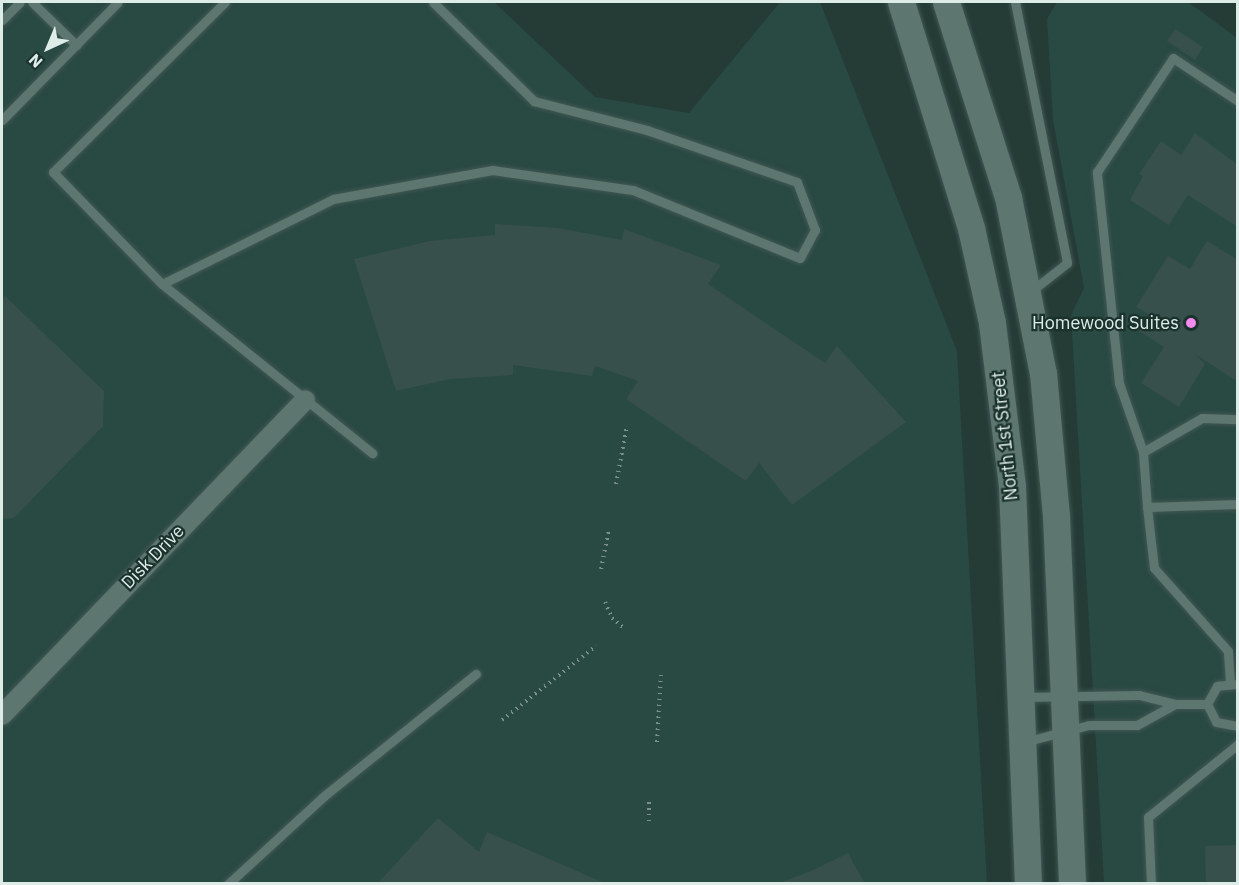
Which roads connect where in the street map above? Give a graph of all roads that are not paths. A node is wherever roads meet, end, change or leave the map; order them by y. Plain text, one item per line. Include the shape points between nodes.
1 (20, 2) edge
2 (32, 2) edge
3 (118, 2) edge
4 (225, 2) edge
5 (433, 2) edge
6 (901, 2) edge
7 (946, 2) edge
8 (1015, 2) edge
9 (2, 20) edge
10 (76, 45) junction
11 (1238, 101) edge
12 (2, 120) edge
13 (162, 285) junction
14 (1028, 293) junction
15 (305, 400) junction
16 (1238, 419) edge
17 (1143, 452) junction
18 (372, 453) dead end
19 (1238, 504) edge
20 (1147, 507) junction
21 (476, 674) dead end
22 (1234, 683) edge
23 (1063, 696) junction
24 (1023, 697) junction
25 (1176, 704) junction
26 (1207, 704) junction
27 (2, 715) edge
28 (1236, 727) edge
29 (1065, 729) junction
30 (1024, 742) junction
31 (1238, 743) edge
32 (228, 884) edge
33 (1028, 884) edge
34 (1072, 884) edge
35 (1151, 884) edge

1 - 9 lane
2 - 10 lane
3 - 10 lane
4 - 13 lane via 53,172
5 - 13 lane via 534,101 647,130 797,182 815,230 800,258 633,190 492,170 333,199
6 - 24 main road, North 1st Street via 968,217 992,323 1012,486
7 - 14 main road via 1008,197
8 - 14 lane via 1067,263
10 - 12 lane
11 - 17 lane via 1173,58 1097,172 1119,383
13 - 15 lane
14 - 23 main road via 1043,373 1056,516
15 - 18 lane
15 - 27 street, Disk Drive
16 - 17 lane via 1202,418
17 - 20 lane
19 - 20 lane
20 - 22 lane via 1154,568 1228,651
21 - 32 lane via 324,796
22 - 26 lane via 1216,686
23 - 24 lane
23 - 25 lane via 1139,695
23 - 29 main road
24 - 30 main road, North 1st Street
25 - 26 lane
25 - 29 lane via 1137,725
26 - 28 lane via 1216,723
28 - 31 lane
29 - 30 lane
29 - 34 main road
30 - 33 main road, North 1st Street
31 - 35 lane via 1148,817

